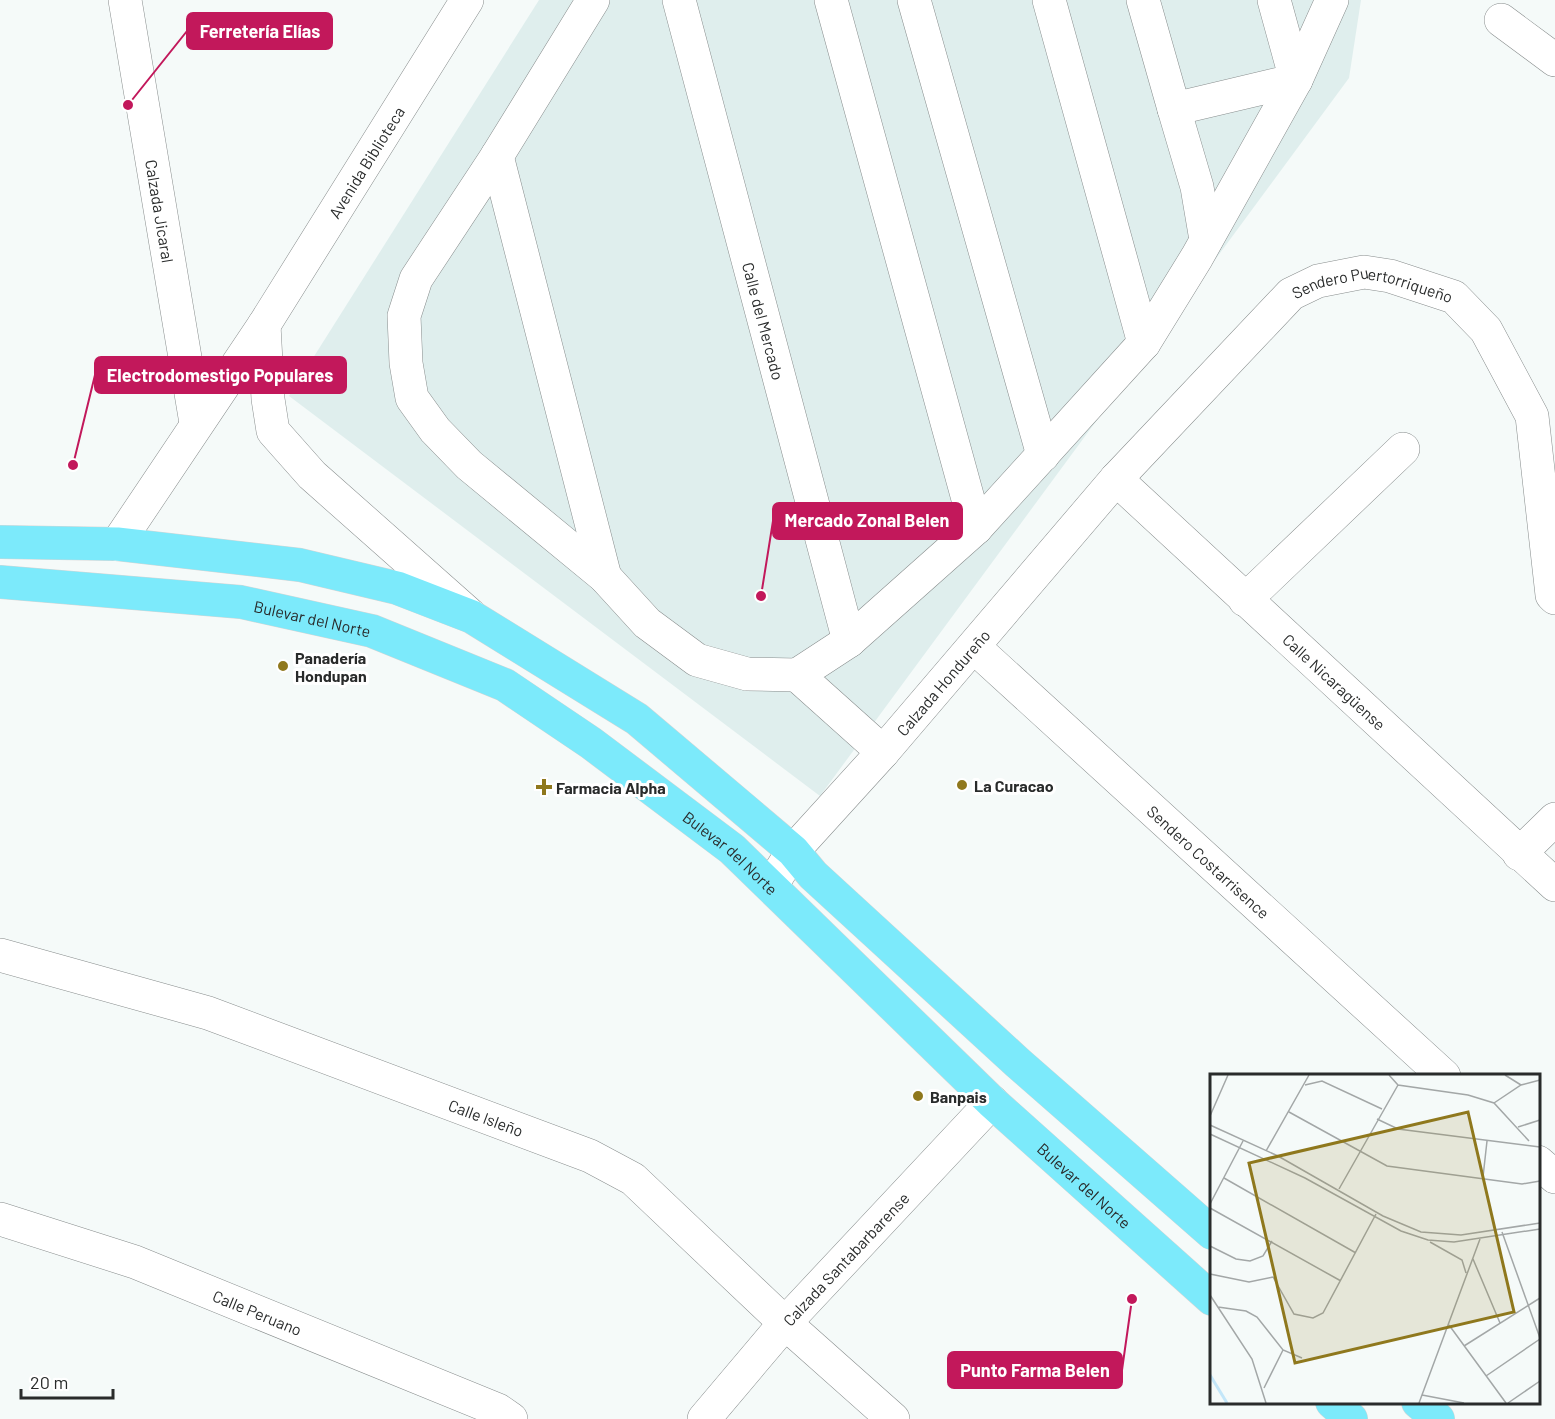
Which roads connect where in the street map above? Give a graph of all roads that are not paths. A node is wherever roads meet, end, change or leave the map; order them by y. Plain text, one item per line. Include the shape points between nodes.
1 (125, 0) edge
2 (592, 0) edge
3 (679, 0) edge
4 (831, 0) edge
5 (914, 0) edge
6 (1049, 0) edge
7 (1143, 0) edge
8 (1274, 0) edge
9 (1332, 0) edge
10 (459, 5) edge
11 (1501, 20) dead end
12 (1555, 60) edge
13 (1296, 80) junction
14 (1174, 109) junction
15 (496, 156) junction
16 (1206, 240) junction
17 (264, 325) junction
18 (1144, 343) junction
19 (196, 423) junction
20 (1403, 449) dead end
21 (1043, 455) junction
22 (1116, 479) junction
23 (976, 528) junction
24 (0, 542) edge
25 (117, 544) junction
26 (605, 577) junction
27 (0, 582) edge
28 (1555, 598) edge
29 (1245, 600) junction
30 (472, 617) junction
31 (849, 641) junction
32 (974, 647) junction
33 (797, 675) junction
34 (883, 752) junction
35 (1555, 819) edge
36 (793, 851) junction
37 (1519, 854) junction
38 (1555, 885) edge
39 (771, 886) junction
40 (1, 959) edge
41 (1442, 1074) edge
42 (992, 1102) junction
43 (1540, 1163) edge
44 (1555, 1177) edge
45 (0, 1220) edge
46 (1210, 1231) edge
47 (1210, 1297) edge
48 (785, 1323) junction
49 (1334, 1404) edge
50 (1420, 1404) edge
51 (511, 1419) edge
52 (704, 1419) edge
53 (892, 1419) edge
54 (1351, 1419) edge
55 (1438, 1419) edge

1 - 19 street, Calzada Jicaral
2 - 15 street
3 - 31 street, Calle del Mercado
4 - 23 street
5 - 21 street
6 - 18 street
7 - 14 street
8 - 13 street
9 - 13 street
10 - 17 street, Avenida Biblioteca
11 - 12 street
13 - 14 street
13 - 16 street
14 - 16 street via 1197,187
15 - 26 street
15 - 26 street via 416,279 404,316 412,398 435,430 469,465
16 - 18 street
17 - 19 street, Avenida Biblioteca
17 - 30 street via 273,431 312,475
18 - 21 street
19 - 25 street, Avenida Biblioteca
20 - 29 street
21 - 23 street
22 - 28 street, Sendero Puertorriqueño via 1292,294 1318,281 1364,272 1390,276 1454,297 1486,330 1532,416
22 - 29 street, Calle Nicaragüense
22 - 32 street, Calzada Hondureño
23 - 31 street
24 - 25 main road
25 - 30 main road via 300,565 397,588
26 - 33 street via 647,623 698,660 747,674
27 - 39 main road, Bulevar del Norte via 241,602 372,631 505,685 591,743 732,849
29 - 37 street, Calle Nicaragüense
30 - 36 main road via 637,719
31 - 33 street
32 - 34 street, Calzada Hondureño
32 - 41 street, Sendero Costarrisence
33 - 34 street
34 - 36 street, Calzada Hondureño
35 - 37 street
36 - 39 street, Calzada Hondureño
36 - 46 main road via 813,875 1010,1056
37 - 38 street, Calle Nicaragüense
39 - 42 main road, Bulevar del Norte
40 - 48 street, Calle Isleño via 208,1012 590,1156 633,1179
42 - 47 main road, Bulevar del Norte
42 - 48 street, Calzada Santabarbarense
43 - 44 street
45 - 51 street, Calle Peruano via 135,1262 498,1410
48 - 52 street, Calzada Santabarbarense
48 - 53 street, Calle Isleño
49 - 54 main road
50 - 55 main road

